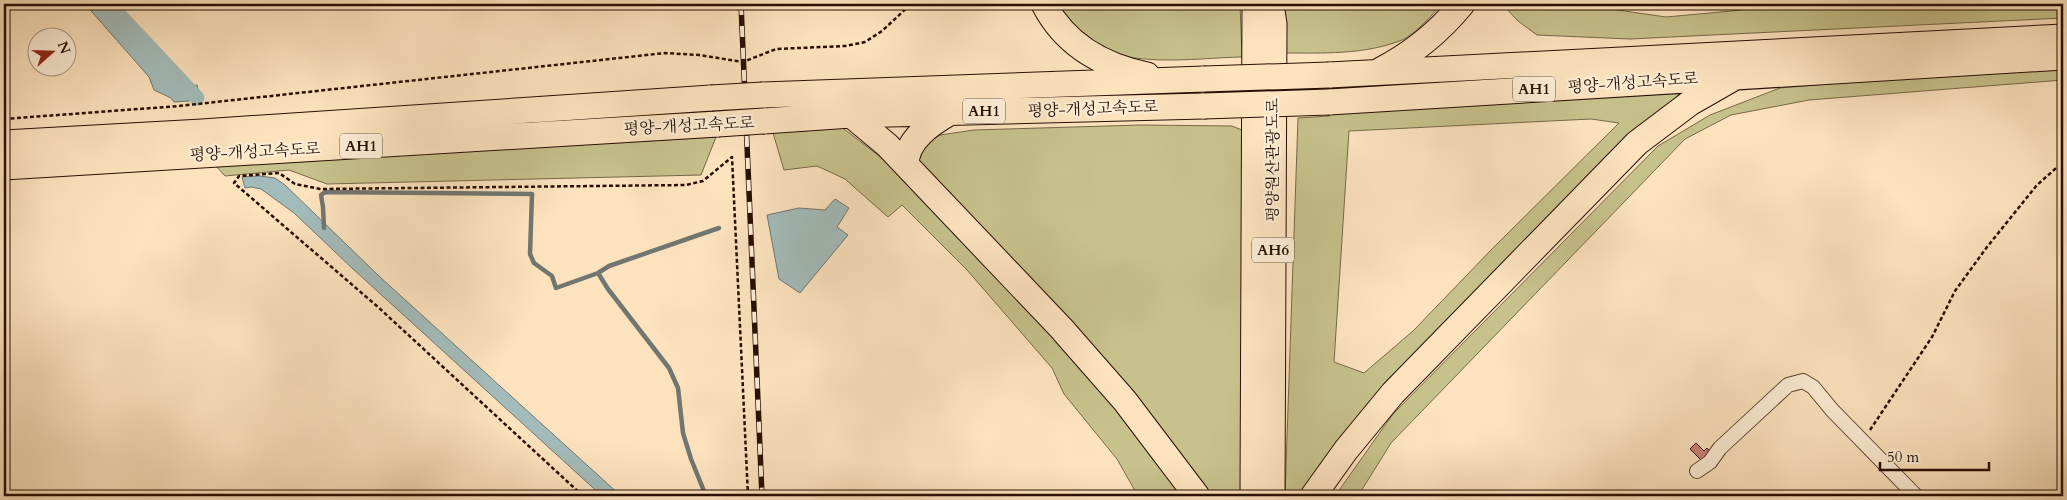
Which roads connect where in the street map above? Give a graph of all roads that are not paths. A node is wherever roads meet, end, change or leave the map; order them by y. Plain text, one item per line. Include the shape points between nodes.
1 (1044, 4) edge
2 (1255, 4) edge
3 (1271, 4) edge
4 (1462, 4) edge
5 (2063, 37) edge
6 (2063, 57) edge
7 (1738, 65) junction
8 (1374, 73) junction
9 (1176, 82) junction
10 (951, 112) junction
11 (851, 115) junction
12 (4, 143) edge
13 (906, 165) junction
14 (4, 166) edge
15 (1697, 471) dead end
16 (1197, 496) edge
17 (1253, 496) edge
18 (1272, 496) edge
19 (1313, 496) edge
20 (1916, 496) edge

1 - 9 highway via 1061,31 1085,51 1128,71
2 - 17 highway, 평양원산관광도로 / AH6
3 - 18 highway, 평양원산관광도로 / AH6 via 1274,24
4 - 8 highway via 1426,40
5 - 7 highway, 평양-개성고속도로 / AH1
6 - 7 highway, 평양-개성고속도로 / AH1
7 - 8 highway, 평양-개성고속도로 / AH1
7 - 10 highway, 평양-개성고속도로 / AH1, bridge via 1329,102
7 - 19 highway via 1637,143 1393,393
8 - 9 highway, 평양-개성고속도로 / AH1, bridge
9 - 12 highway, 평양-개성고속도로 / AH1, bridge via 764,95
10 - 11 highway, 평양-개성고속도로 / AH1
10 - 13 highway via 923,131 911,145
11 - 13 highway
11 - 14 highway, 평양-개성고속도로 / AH1, bridge
13 - 16 highway via 1061,328 1125,401
15 - 20 street via 1788,385 1803,381 1813,387

